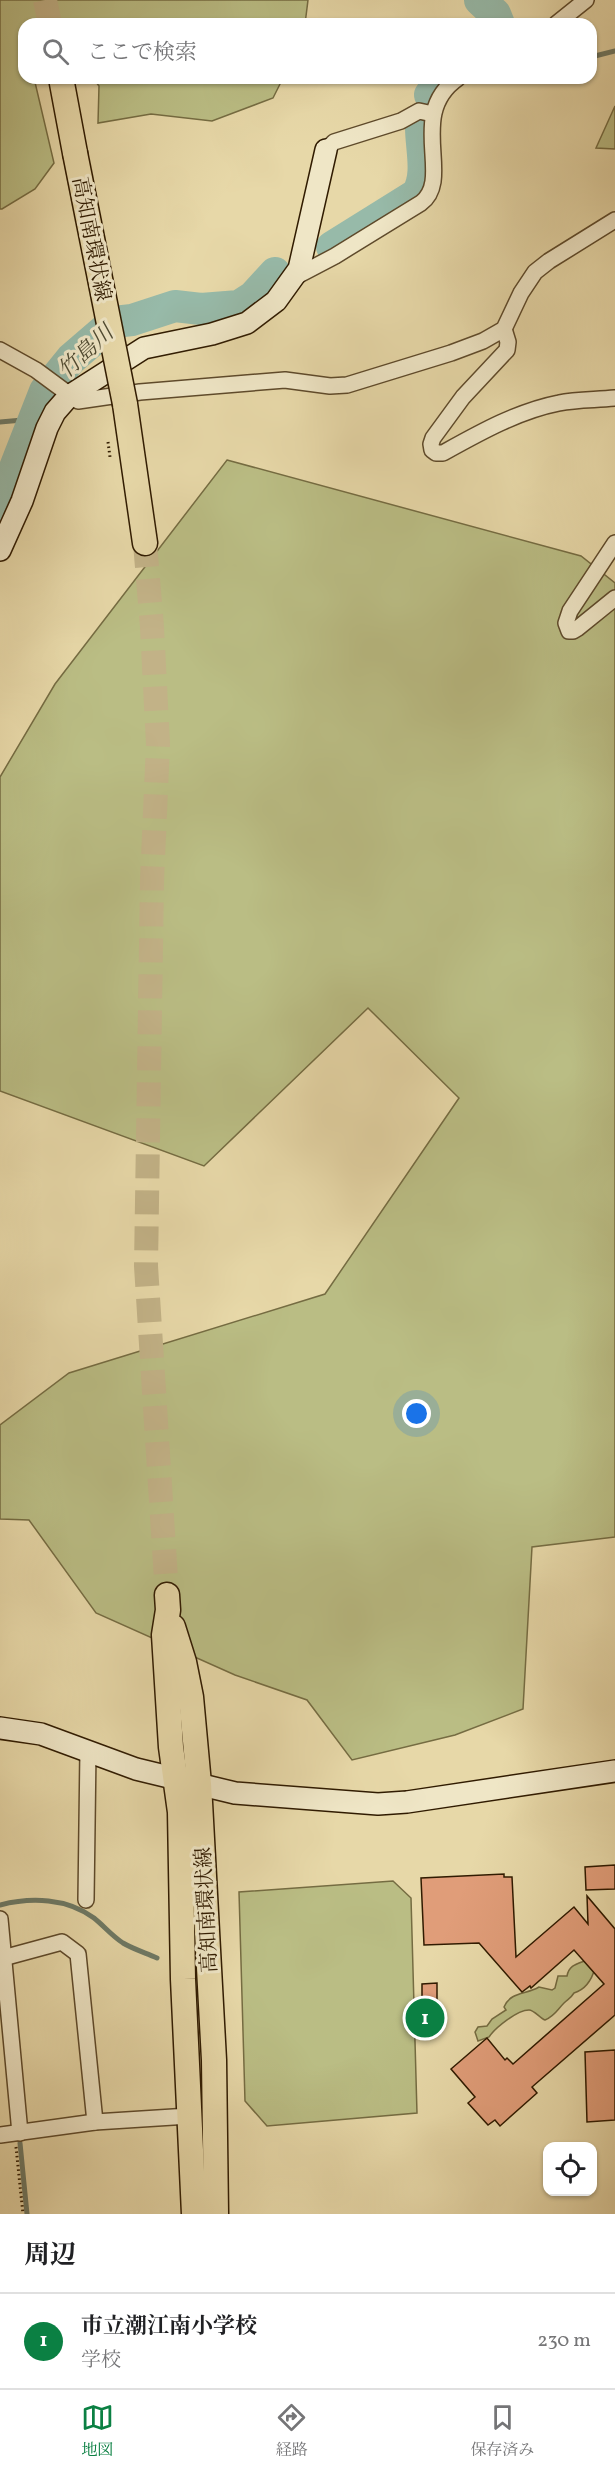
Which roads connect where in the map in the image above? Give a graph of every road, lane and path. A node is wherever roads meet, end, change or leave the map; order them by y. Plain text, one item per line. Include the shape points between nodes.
1 (586, 0) edge
2 (564, 18) edge
3 (62, 84) edge
4 (452, 84) edge
5 (433, 114) junction
6 (326, 150) joint
7 (615, 220) edge
8 (292, 279) junction
9 (504, 329) junction
10 (0, 350) edge
11 (63, 391) junction
12 (615, 398) edge
13 (145, 543) tunnel mouth
14 (615, 543) edge
15 (0, 550) edge
16 (615, 598) edge
17 (167, 1603) tunnel mouth
18 (0, 1728) edge
19 (88, 1750) junction
20 (615, 1771) edge
21 (188, 1782) junction
22 (86, 1900) dead end
23 (0, 1919) edge
24 (3, 1958) junction
25 (189, 2116) junction
26 (95, 2122) junction
27 (12, 2134) edge
28 (23, 2214) edge
29 (194, 2214) edge
30 (216, 2214) edge

1 - 2 street
3 - 13 main road, 高知南環状線, bridge via 126,404
4 - 5 street via 441,95
5 - 6 street via 419,111 401,121 334,142
5 - 8 street via 431,195
6 - 8 street via 299,269
7 - 9 street via 536,272
8 - 11 street via 276,301 247,322 212,334 144,348
9 - 11 street via 451,353 347,385 285,380 140,392 78,402
9 - 12 street via 507,350 469,390 433,438 432,450 436,453 544,406
10 - 11 street
11 - 15 street
14 - 16 street via 570,611 566,623 569,630 578,628
17 - 21 main road, 高知南環状線 via 164,1635 171,1747
18 - 19 street via 40,1734
19 - 21 street via 136,1769
19 - 22 street
20 - 21 street via 378,1804 235,1794
21 - 25 main road, 高知南環状線 via 180,1812
21 - 30 main road, 高知南環状線 via 214,2060
23 - 24 street
24 - 26 street via 62,1942 78,1954
24 - 27 street
25 - 26 street
25 - 29 main road, 高知南環状線
26 - 27 street
27 - 28 path

